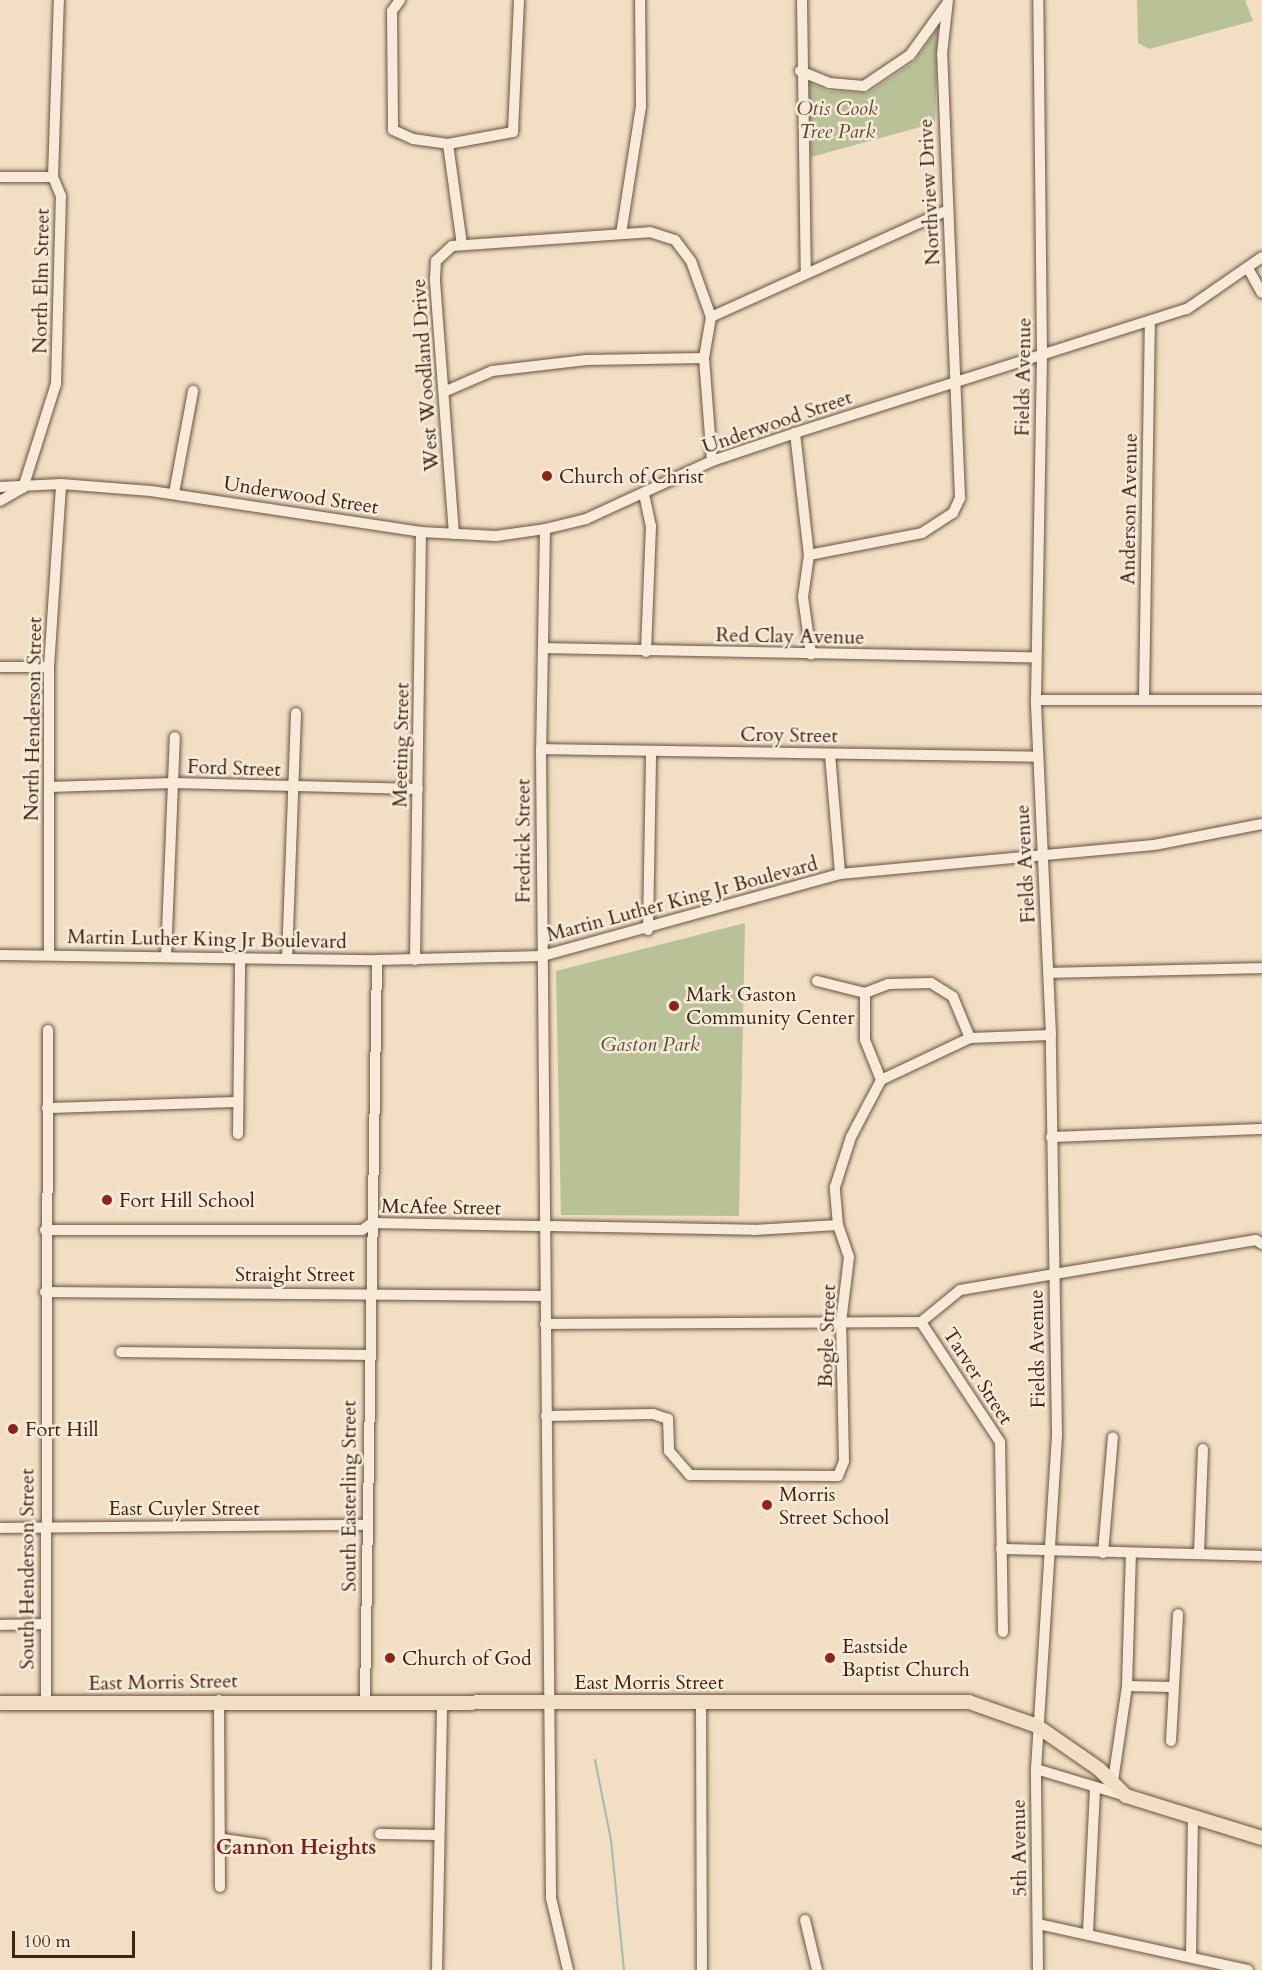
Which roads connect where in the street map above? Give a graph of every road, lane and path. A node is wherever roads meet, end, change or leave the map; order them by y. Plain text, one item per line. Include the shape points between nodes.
1 (59, 0) edge
2 (400, 0) edge
3 (519, 0) edge
4 (640, 0) edge
5 (802, 0) edge
6 (1038, 0) edge
7 (947, 1) edge
8 (800, 72) junction
9 (448, 144) junction
10 (0, 177) edge
11 (53, 177) junction
12 (946, 211) junction
13 (621, 234) junction
14 (462, 245) junction
15 (1262, 257) edge
16 (1248, 270) junction
17 (806, 273) junction
18 (1262, 293) edge
19 (711, 317) junction
20 (1150, 321) junction
21 (1042, 354) junction
22 (704, 358) junction
23 (957, 382) junction
24 (193, 391) dead end
25 (446, 391) junction
26 (795, 433) junction
27 (712, 461) junction
28 (61, 484) junction
29 (0, 487) edge
30 (24, 488) junction
31 (174, 493) junction
32 (644, 494) junction
33 (0, 501) edge
34 (545, 529) junction
35 (422, 532) junction
36 (454, 534) junction
37 (809, 555) junction
38 (545, 648) junction
39 (646, 652) junction
40 (811, 654) junction
41 (1035, 657) junction
42 (0, 667) edge
43 (49, 667) junction
44 (1144, 697) junction
45 (1036, 700) junction
46 (1262, 700) edge
47 (296, 713) dead end
48 (175, 737) dead end
49 (541, 749) junction
50 (651, 751) junction
51 (830, 754) junction
52 (1037, 757) junction
53 (173, 783) junction
54 (49, 787) junction
55 (293, 788) junction
56 (418, 789) junction
57 (1262, 824) edge
58 (1042, 852) junction
59 (840, 874) junction
60 (648, 930) junction
61 (0, 955) edge
62 (49, 955) junction
63 (542, 956) junction
64 (166, 957) junction
65 (240, 958) junction
66 (287, 959) junction
67 (376, 960) junction
68 (415, 960) junction
69 (1262, 968) edge
70 (1049, 973) junction
71 (817, 981) dead end
72 (865, 993) junction
73 (48, 1030) dead end
74 (1051, 1035) junction
75 (970, 1038) junction
76 (881, 1080) junction
77 (238, 1102) junction
78 (47, 1108) junction
79 (1262, 1129) edge
80 (238, 1134) dead end
81 (1051, 1137) junction
82 (372, 1224) junction
83 (838, 1225) junction
84 (544, 1226) junction
85 (45, 1230) junction
86 (1262, 1244) edge
87 (1053, 1275) junction
88 (45, 1292) junction
89 (369, 1293) junction
90 (545, 1296) junction
91 (921, 1322) junction
92 (841, 1323) junction
93 (545, 1324) junction
94 (121, 1352) dead end
95 (368, 1355) junction
96 (546, 1416) junction
97 (1113, 1437) dead end
98 (1203, 1449) dead end
99 (368, 1525) junction
100 (0, 1528) edge
101 (44, 1528) junction
102 (1001, 1549) junction
103 (1048, 1551) junction
104 (1103, 1553) junction
105 (1131, 1553) junction
106 (1199, 1553) junction
107 (1262, 1556) edge
108 (1178, 1614) dead end
109 (44, 1624) junction
110 (0, 1625) edge
111 (1003, 1632) dead end
112 (1127, 1686) junction
113 (1172, 1687) junction
114 (219, 1700) junction
115 (365, 1700) junction
116 (442, 1701) junction
117 (548, 1701) junction
118 (701, 1702) junction
119 (0, 1703) edge
120 (46, 1703) junction
121 (1037, 1726) junction
122 (1171, 1741) dead end
123 (1036, 1769) junction
124 (1113, 1781) junction
125 (1095, 1789) junction
126 (1126, 1796) junction
127 (1193, 1816) junction
128 (380, 1834) dead end
129 (436, 1835) junction
130 (224, 1839) junction
131 (1262, 1839) edge
132 (266, 1845) dead end
133 (220, 1887) dead end
134 (805, 1920) dead end
135 (1038, 1924) junction
136 (1088, 1932) junction
137 (1191, 1957) junction
138 (437, 1970) edge
139 (568, 1970) edge
140 (702, 1970) edge
141 (817, 1970) edge
142 (1038, 1970) edge
143 (1248, 1970) edge

1 - 11 street, North Elm Street
2 - 9 street via 392,11 393,130 413,139
3 - 9 street via 513,132
4 - 13 street via 641,107
5 - 8 street
6 - 21 street, Fields Avenue
7 - 8 street via 910,55 864,86 829,83
7 - 12 street, Northview Drive via 942,54
8 - 17 street
9 - 14 street
10 - 11 street
11 - 30 street, North Elm Street via 61,196 56,384
12 - 17 street
12 - 23 street, Northview Drive
13 - 14 street, West Woodland Drive
13 - 19 street, West Woodland Drive via 650,232 675,240 691,261
14 - 25 street, West Woodland Drive via 452,246 436,261
15 - 16 street, Underwood Street
16 - 18 street
16 - 20 street, Underwood Street via 1187,309
17 - 19 street
19 - 22 street
20 - 21 street, Underwood Street
20 - 44 street, Anderson Avenue
21 - 23 street, Underwood Street
21 - 41 street, Fields Avenue
22 - 25 street via 586,360 492,371
22 - 27 street
23 - 26 street, Underwood Street
23 - 37 street, Northview Drive via 960,498 953,513 922,533
24 - 31 street
25 - 36 street, West Woodland Drive
26 - 27 street, Underwood Street
26 - 37 street
27 - 32 street, Underwood Street
28 - 30 street, Underwood Street
28 - 31 street, Underwood Street
28 - 43 street, North Henderson Street
29 - 30 street, Underwood Street
30 - 33 street
31 - 35 street, Underwood Street
32 - 34 street, Underwood Street via 586,519
32 - 39 street via 651,526
34 - 36 street, Underwood Street via 496,536
34 - 38 street, Fredrick Street
35 - 36 street, Underwood Street
35 - 56 street, Meeting Street
37 - 40 street via 802,597
38 - 39 street, Red Clay Avenue
38 - 49 street, Fredrick Street
39 - 40 street, Red Clay Avenue
40 - 41 street, Red Clay Avenue
41 - 45 street, Fields Avenue
42 - 43 street
43 - 54 street, North Henderson Street
44 - 45 street
44 - 46 street
45 - 52 street, Fields Avenue
47 - 55 street
48 - 53 street
49 - 50 street, Croy Street
49 - 63 street, Fredrick Street
50 - 51 street, Croy Street
50 - 60 street
51 - 52 street, Croy Street
51 - 59 street
52 - 58 street, Fields Avenue
53 - 54 street, Ford Street
53 - 55 street, Ford Street
53 - 64 street
54 - 62 street, North Henderson Street
55 - 56 street, Ford Street
55 - 66 street
56 - 68 street, Meeting Street
57 - 58 street, Martin Luther King Jr Boulevard via 1154,845
58 - 59 street, Martin Luther King Jr Boulevard
58 - 70 street, Fields Avenue
59 - 60 street, Martin Luther King Jr Boulevard
60 - 63 street, Martin Luther King Jr Boulevard
61 - 62 street, Martin Luther King Jr Boulevard
62 - 64 street, Martin Luther King Jr Boulevard
63 - 68 street, Martin Luther King Jr Boulevard
63 - 84 street, Fredrick Street
64 - 65 street, Martin Luther King Jr Boulevard
65 - 66 street, Martin Luther King Jr Boulevard
65 - 77 street
66 - 67 street, Martin Luther King Jr Boulevard
67 - 68 street, Martin Luther King Jr Boulevard
67 - 82 street, South Easterling Street
69 - 70 street
70 - 74 street, Fields Avenue
71 - 72 street
72 - 75 street via 888,984 931,983 953,997
72 - 76 street via 865,1040
73 - 78 street
74 - 75 street
74 - 81 street, Fields Avenue
75 - 76 street
76 - 83 street, Bogle Street via 851,1137 835,1187
77 - 78 street
77 - 80 street
78 - 85 street
79 - 81 street
81 - 87 street, Fields Avenue
82 - 84 street, McAfee Street
82 - 85 street, McAfee Street via 362,1230
82 - 89 street, South Easterling Street
83 - 84 street, McAfee Street via 754,1230
83 - 92 street, Bogle Street via 849,1257
84 - 90 street, Fredrick Street
85 - 88 street
86 - 87 street, Tarver Street via 1256,1240
87 - 91 street, Tarver Street via 960,1290
87 - 103 street, Fields Avenue via 1057,1434
88 - 89 street, Straight Street
88 - 101 street, South Henderson Street
89 - 90 street, Straight Street
89 - 95 street, South Easterling Street
90 - 93 street, Fredrick Street
91 - 92 street
91 - 102 street, Tarver Street via 1000,1442
92 - 93 street
92 - 96 street, Bogle Street via 844,1461 838,1476 690,1475 669,1451 668,1419 653,1414
93 - 96 street, Fredrick Street
94 - 95 street
95 - 99 street, South Easterling Street
96 - 117 street, Fredrick Street
97 - 104 street
98 - 106 street
99 - 101 street, East Cuyler Street
99 - 115 street, South Easterling Street
100 - 101 street, East Cuyler Street
101 - 109 street, South Henderson Street
102 - 103 street
102 - 111 street, Tarver Street
103 - 104 street
103 - 121 street, Fields Avenue
104 - 105 street
105 - 106 street
105 - 112 street
106 - 107 street
108 - 113 street
109 - 110 street
109 - 120 street, South Henderson Street
112 - 113 street
112 - 124 street
113 - 122 street
114 - 115 main road, East Morris Street
114 - 120 main road, East Morris Street
114 - 130 street
115 - 116 main road, East Morris Street
116 - 117 main road, East Morris Street
116 - 129 street
117 - 118 main road, East Morris Street
117 - 139 street, Fredrick Street via 551,1898
118 - 121 main road, East Morris Street via 969,1702
118 - 140 street
119 - 120 main road, East Morris Street
121 - 123 street, 5th Avenue
121 - 124 main road, East Morris Street
123 - 125 street
123 - 135 street, 5th Avenue
124 - 126 main road, East Morris Street
125 - 126 street
125 - 136 street
126 - 127 main road
127 - 131 main road
127 - 137 street
128 - 129 street
129 - 138 street
130 - 132 street
130 - 133 street
134 - 141 street
135 - 136 street
135 - 142 street, 5th Avenue
136 - 137 street
137 - 143 street

